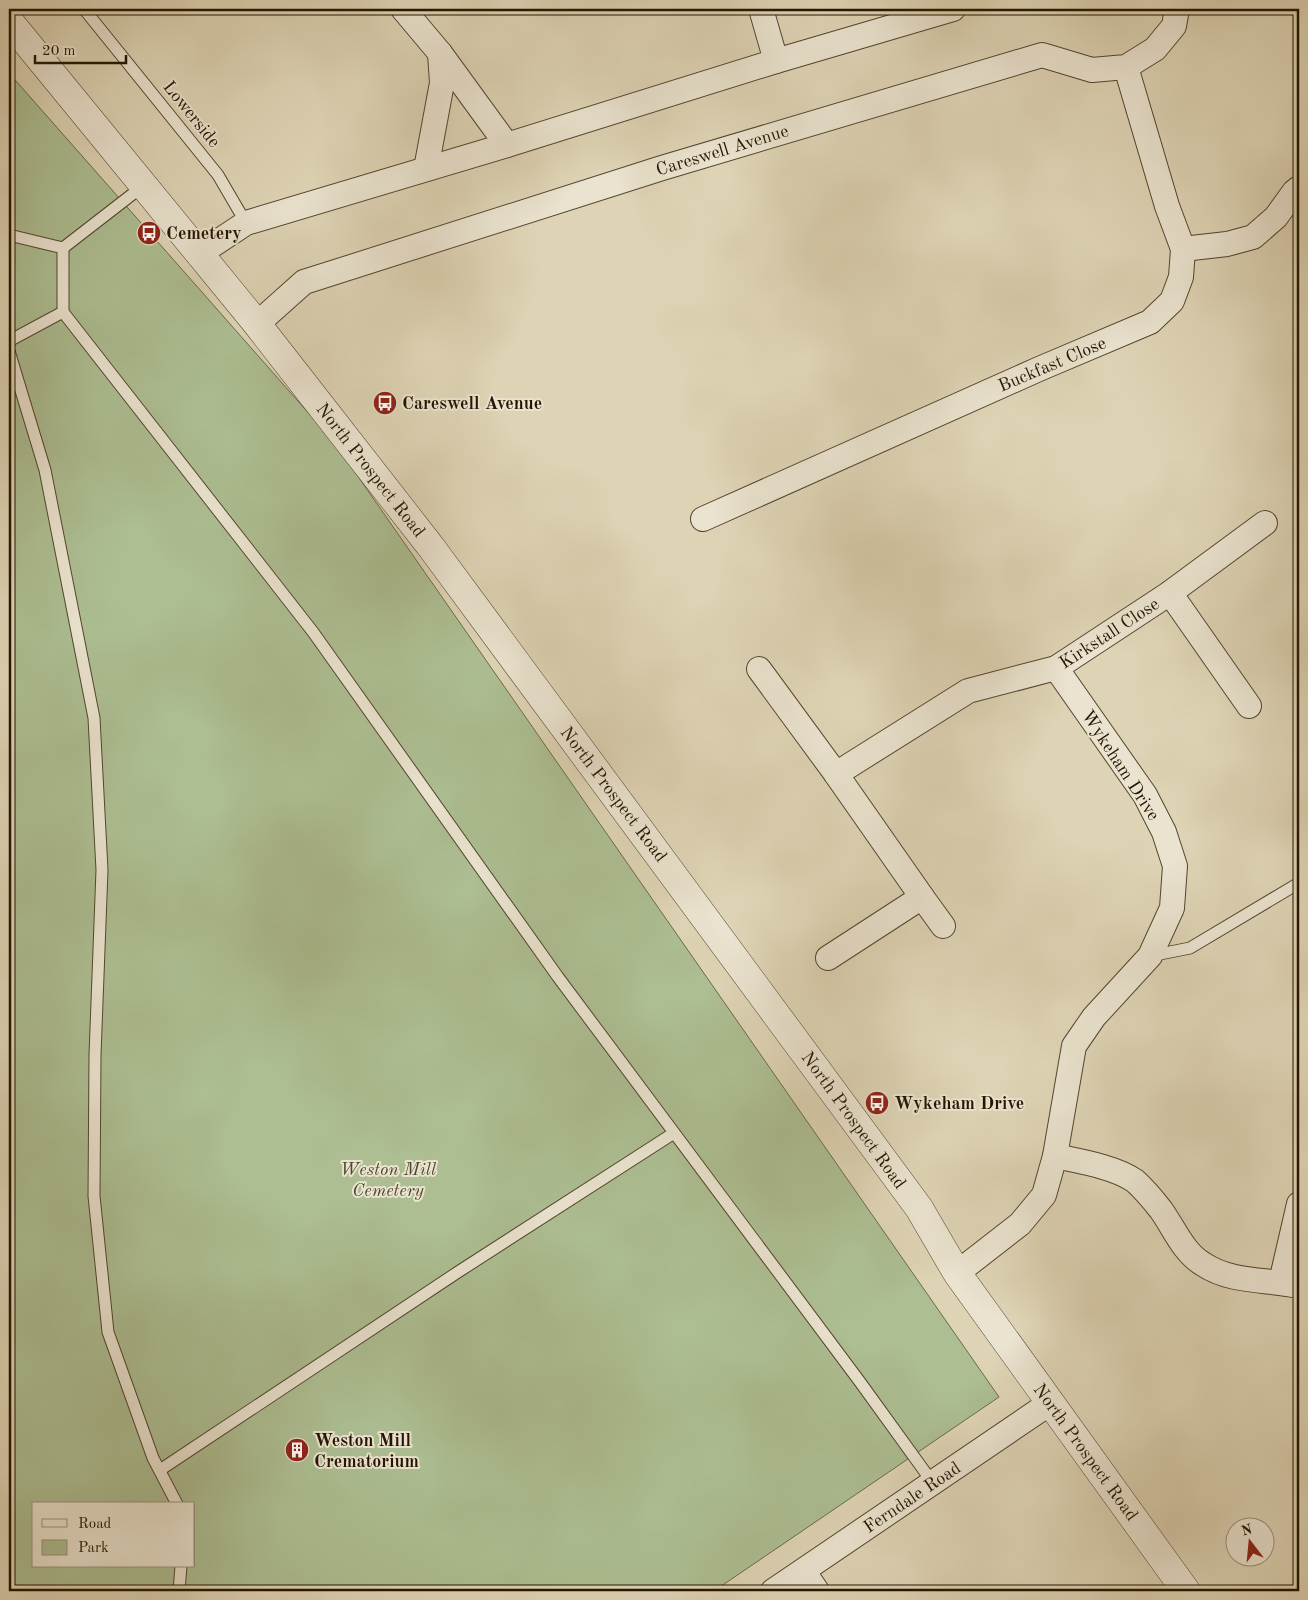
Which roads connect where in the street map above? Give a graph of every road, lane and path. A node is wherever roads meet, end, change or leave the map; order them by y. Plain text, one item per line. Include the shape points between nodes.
1 (84, 9) edge
2 (403, 9) edge
3 (761, 9) edge
4 (953, 9) edge
5 (1177, 9) edge
6 (928, 12) edge
7 (9, 21) edge
8 (440, 53) junction
9 (776, 61) junction
10 (1126, 67) junction
11 (507, 145) junction
12 (426, 169) junction
13 (143, 186) junction
14 (1299, 188) edge
15 (246, 223) junction
16 (9, 235) edge
17 (63, 248) junction
18 (1183, 249) junction
19 (199, 254) junction
20 (63, 312) junction
21 (257, 324) junction
22 (9, 341) edge
23 (9, 351) edge
24 (703, 519) dead end
25 (1265, 523) dead end
26 (1170, 593) junction
27 (759, 668) dead end
28 (1056, 668) junction
29 (1249, 706) dead end
30 (836, 774) junction
31 (1299, 883) edge
32 (922, 897) junction
33 (943, 926) dead end
34 (1150, 956) junction
35 (828, 958) dead end
36 (674, 1133) junction
37 (1055, 1156) junction
38 (1299, 1204) edge
39 (957, 1273) junction
40 (1290, 1284) edge
41 (1050, 1403) junction
42 (160, 1470) junction
43 (932, 1483) junction
44 (176, 1502) edge
45 (181, 1568) edge
46 (804, 1572) junction
47 (179, 1591) edge
48 (773, 1591) edge
49 (817, 1591) edge
50 (1186, 1591) edge

1 - 15 lane, Lowerside via 218,175
2 - 8 street
3 - 9 street
4 - 6 street
5 - 10 street, Careswell Avenue via 1174,26 1155,49
6 - 9 street
7 - 13 street, North Prospect Road
8 - 11 street
8 - 12 street via 442,83
9 - 11 street
10 - 18 street, Buckfast Close
10 - 21 street, Careswell Avenue via 1092,70 1042,55 662,168 304,282
11 - 12 street
12 - 15 street
13 - 17 lane
13 - 19 street, North Prospect Road
14 - 18 street via 1276,217 1253,237 1227,244
15 - 19 street
16 - 17 lane
17 - 20 lane
18 - 24 street, Buckfast Close via 1181,277 1172,301 1150,322
19 - 21 street, North Prospect Road
20 - 22 lane
20 - 36 lane via 313,632 553,971
21 - 39 street, North Prospect Road via 431,547 641,830 919,1208
23 - 42 lane via 45,470 94,718 102,870 94,1196 108,1332
25 - 26 street, Kirkstall Close
26 - 28 street, Kirkstall Close
26 - 29 street
27 - 30 street
28 - 30 street, Kirkstall Close via 968,691
28 - 34 street, Wykeham Drive via 1145,795 1164,832 1174,866 1172,908
30 - 32 street
31 - 34 lane via 1190,948
32 - 33 street
32 - 35 street
34 - 37 street, Wykeham Drive via 1094,1016 1074,1046
36 - 42 lane
36 - 43 lane
37 - 39 street, Wykeham Drive via 1044,1195 1027,1216
37 - 40 street via 1104,1167 1134,1181 1202,1264 1228,1277
38 - 40 street
39 - 41 street, North Prospect Road
41 - 43 street, Ferndale Road
41 - 50 street, North Prospect Road
42 - 44 lane
43 - 46 street, Ferndale Road
45 - 47 lane
46 - 48 street, Ferndale Road
46 - 49 street

